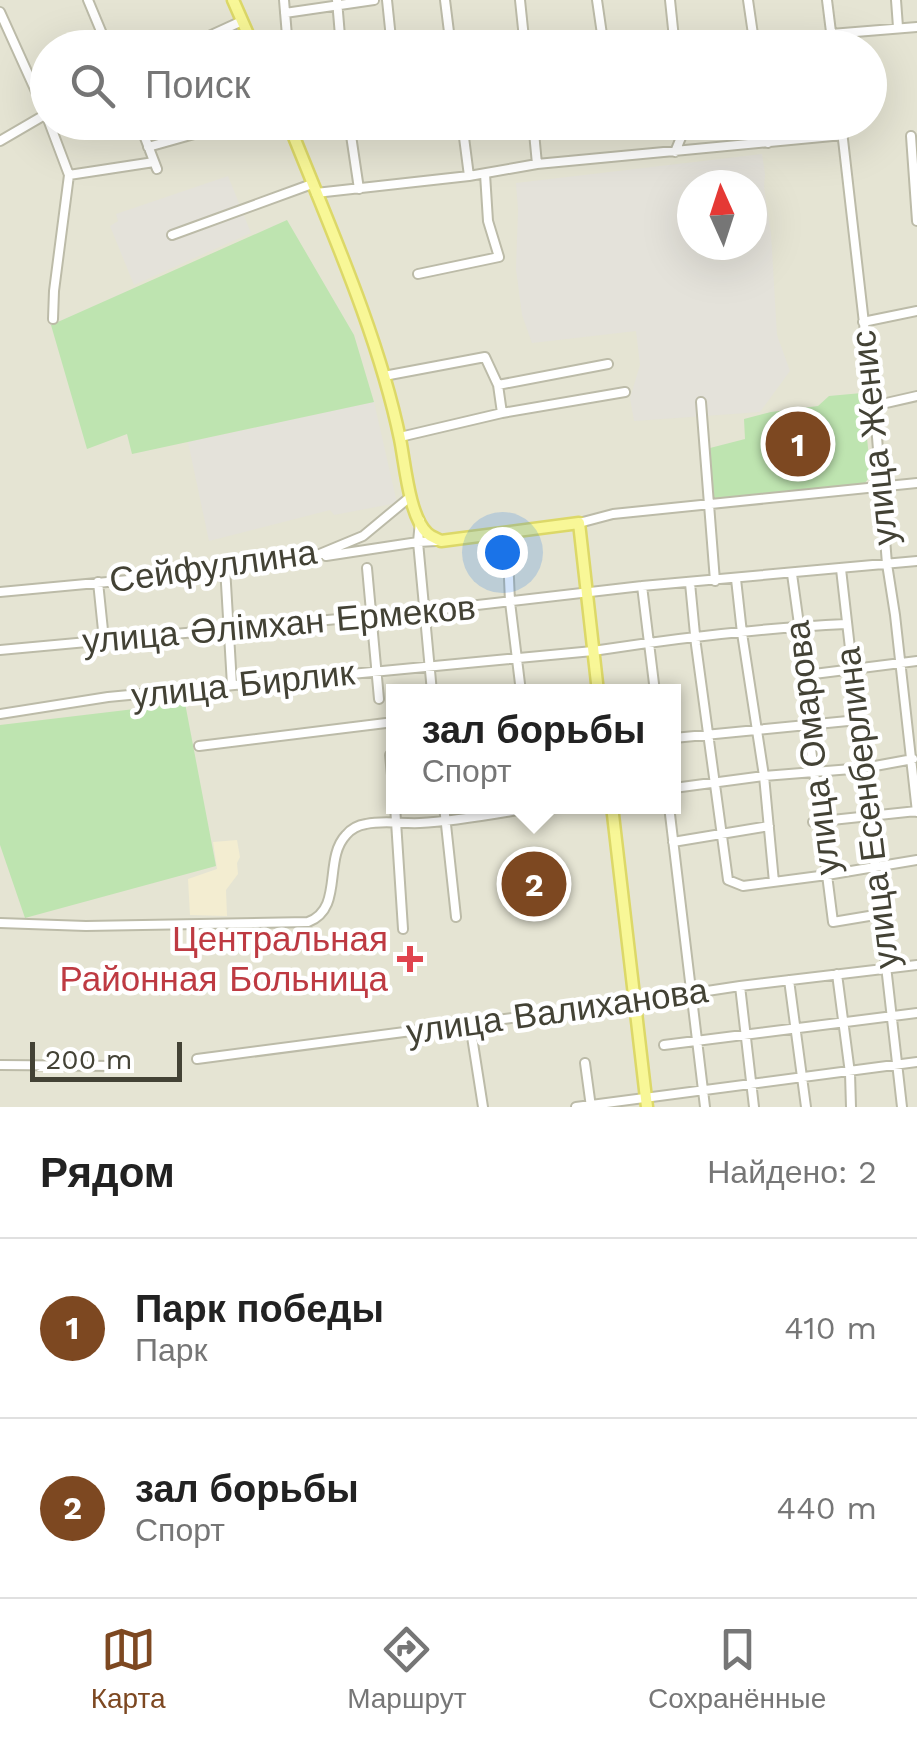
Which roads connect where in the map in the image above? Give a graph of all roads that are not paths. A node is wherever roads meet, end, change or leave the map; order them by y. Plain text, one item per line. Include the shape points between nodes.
1 (88, 0) edge
2 (233, 0) edge
3 (284, 0) edge
4 (374, 0) edge
5 (386, 0) edge
6 (444, 0) edge
7 (520, 0) edge
8 (597, 0) edge
9 (670, 0) edge
10 (748, 0) edge
11 (827, 0) edge
12 (896, 0) edge
13 (337, 2) edge
14 (0, 12) edge
15 (284, 13) junction
16 (242, 21) junction
17 (898, 27) junction
18 (917, 27) edge
19 (100, 30) edge
20 (222, 30) edge
21 (246, 30) edge
22 (286, 30) edge
23 (339, 30) edge
24 (390, 30) edge
25 (448, 30) edge
26 (523, 30) edge
27 (601, 30) edge
28 (673, 30) edge
29 (752, 30) edge
30 (831, 30) edge
31 (869, 30) edge
32 (30, 78) edge
33 (30, 126) edge
34 (911, 136) dead end
35 (56, 140) edge
36 (145, 140) edge
37 (173, 140) edge
38 (295, 140) edge
39 (352, 140) edge
40 (464, 140) edge
41 (535, 140) edge
42 (680, 140) edge
43 (768, 140) edge
44 (793, 140) edge
45 (844, 140) edge
46 (0, 141) edge
47 (768, 143) junction
48 (148, 147) junction
49 (675, 152) junction
50 (537, 164) junction
51 (485, 174) junction
52 (69, 175) junction
53 (469, 176) junction
54 (314, 189) junction
55 (359, 189) junction
56 (917, 217) edge
57 (172, 235) dead end
58 (418, 274) dead end
59 (917, 310) edge
60 (53, 319) dead end
61 (862, 322) junction
62 (608, 364) dead end
63 (384, 376) junction
64 (498, 385) junction
65 (625, 392) dead end
66 (917, 396) edge
67 (701, 402) dead end
68 (873, 406) junction
69 (502, 413) junction
70 (400, 437) junction
71 (917, 483) edge
72 (881, 486) junction
73 (410, 497) junction
74 (711, 504) junction
75 (420, 521) junction
76 (579, 523) junction
77 (507, 532) junction
78 (441, 541) junction
79 (418, 542) junction
80 (310, 558) junction
81 (917, 561) edge
82 (888, 564) junction
83 (226, 567) junction
84 (367, 568) dead end
85 (841, 569) junction
86 (792, 574) junction
87 (736, 580) junction
88 (716, 581) junction
89 (98, 582) junction
90 (690, 583) junction
91 (642, 586) junction
92 (0, 592) edge
93 (587, 593) junction
94 (510, 602) junction
95 (425, 611) junction
96 (371, 615) junction
97 (846, 624) junction
98 (798, 626) junction
99 (228, 628) junction
100 (742, 633) junction
101 (695, 638) junction
102 (104, 640) junction
103 (649, 642) junction
104 (0, 650) edge
105 (593, 651) junction
106 (517, 658) junction
107 (917, 661) edge
108 (900, 663) junction
109 (430, 668) junction
110 (852, 669) junction
111 (378, 671) junction
112 (806, 675) junction
113 (431, 684) edge
114 (520, 684) edge
115 (597, 684) edge
116 (654, 684) edge
117 (232, 686) junction
118 (378, 699) dead end
119 (917, 711) edge
120 (905, 712) junction
121 (0, 714) edge
122 (858, 720) junction
123 (386, 723) edge
124 (808, 726) junction
125 (757, 729) junction
126 (708, 733) junction
127 (681, 737) edge
128 (199, 746) dead end
129 (914, 759) edge
130 (864, 768) junction
131 (814, 773) junction
132 (764, 776) junction
133 (714, 784) junction
134 (681, 787) edge
135 (917, 811) edge
136 (396, 814) edge
137 (445, 814) edge
138 (487, 814) edge
139 (613, 814) edge
140 (670, 814) edge
141 (869, 815) junction
142 (446, 820) junction
143 (816, 822) junction
144 (397, 823) junction
145 (769, 826) junction
146 (722, 834) junction
147 (673, 842) junction
148 (917, 860) edge
149 (875, 866) junction
150 (827, 875) junction
151 (774, 882) junction
152 (881, 914) junction
153 (456, 918) dead end
154 (0, 923) edge
155 (403, 929) dead end
156 (917, 964) edge
157 (885, 968) junction
158 (837, 974) junction
159 (789, 980) junction
160 (740, 986) junction
161 (692, 994) junction
162 (635, 1002) junction
163 (917, 1013) edge
164 (892, 1017) junction
165 (842, 1022) junction
166 (470, 1024) junction
167 (794, 1028) junction
168 (745, 1035) junction
169 (697, 1041) junction
170 (664, 1045) dead end
171 (198, 1059) dead end
172 (585, 1062) dead end
173 (917, 1062) edge
174 (898, 1064) junction
175 (0, 1065) edge
176 (119, 1066) dead end
177 (850, 1073) junction
178 (802, 1078) junction
179 (752, 1084) junction
180 (704, 1091) junction
181 (647, 1102) edge
182 (591, 1106) edge
183 (483, 1107) edge
184 (576, 1107) edge
185 (706, 1107) edge
186 (754, 1107) edge
187 (806, 1107) edge
188 (852, 1107) edge
189 (902, 1107) edge

1 - 19 street
2 - 16 main road
3 - 15 street
4 - 13 street
5 - 24 street
6 - 25 street
7 - 26 street
8 - 27 street
9 - 28 street
10 - 29 street
11 - 30 street
12 - 17 street
13 - 15 street
13 - 23 street
14 - 32 street
15 - 22 street
16 - 20 street
16 - 21 main road
17 - 18 street
17 - 31 street
33 - 46 street
34 - 56 street
35 - 52 street
36 - 48 street
37 - 48 street
38 - 54 main road
39 - 55 street
40 - 53 street
41 - 50 street
42 - 49 street
43 - 47 street
44 - 47 street
45 - 61 street, улица Женис
47 - 49 street
48 - 52 street via 155,166
49 - 50 street
50 - 51 street
51 - 53 street
51 - 58 street via 499,256
52 - 60 street
53 - 55 street
54 - 55 street
54 - 57 street
54 - 63 main road
59 - 61 street
61 - 68 street, улица Женис
62 - 64 street
63 - 64 street via 486,357
63 - 70 main road
64 - 69 street
65 - 69 street
66 - 68 street
67 - 74 street
68 - 72 street, улица Женис
69 - 70 street
70 - 73 main road
71 - 72 street
72 - 74 street
72 - 82 street, улица Женис
73 - 75 main road
73 - 80 street, Сейфуллина via 363,536
74 - 76 street
74 - 88 street
75 - 78 main road
75 - 79 street
76 - 77 main road
76 - 93 main road
77 - 78 main road
77 - 94 street
78 - 79 street
79 - 80 street
79 - 95 street
80 - 83 street, Сейфуллина
81 - 82 street, улица Әлімхан Ермеков
82 - 85 street, улица Әлімхан Ермеков
82 - 108 street, улица Женис
83 - 89 street, Сейфуллина
83 - 99 street
84 - 96 street
85 - 86 street, улица Әлімхан Ермеков
85 - 97 street, улица Есенберлина
86 - 87 street, улица Әлімхан Ермеков
86 - 98 street, улица Омарова
87 - 88 street, улица Әлімхан Ермеков
87 - 100 street
88 - 90 street, улица Әлімхан Ермеков
89 - 92 street, Сейфуллина
89 - 102 street
90 - 91 street, улица Әлімхан Ермеков
90 - 101 street
91 - 93 street, улица Әлімхан Ермеков
91 - 103 street
93 - 94 street, улица Әлімхан Ермеков
93 - 105 main road
94 - 95 street, улица Әлімхан Ермеков
94 - 106 street
95 - 96 street, улица Әлімхан Ермеков
95 - 109 street
96 - 99 street, улица Әлімхан Ермеков
96 - 111 street
97 - 98 street, улица Бирлик
97 - 110 street, улица Есенберлина
98 - 100 street, улица Бирлик
98 - 112 street, улица Омарова
99 - 102 street, улица Әлімхан Ермеков
99 - 117 street
100 - 101 street, улица Бирлик
100 - 125 street
101 - 103 street, улица Бирлик
101 - 126 street
102 - 104 street, улица Әлімхан Ермеков
103 - 105 street, улица Бирлик
103 - 116 street
105 - 106 street, улица Бирлик
105 - 115 main road
106 - 109 street, улица Бирлик
106 - 114 street
107 - 108 street
108 - 110 street
108 - 120 street, улица Женис
109 - 111 street, улица Бирлик
109 - 113 street
110 - 112 street
110 - 122 street, улица Есенберлина
111 - 117 street, улица Бирлик
111 - 118 street
112 - 124 street, улица Омарова
117 - 121 street, улица Бирлик
119 - 120 street
120 - 129 street, улица Женис
122 - 124 street
122 - 130 street, улица Есенберлина
123 - 128 street
124 - 125 street
124 - 131 street, улица Омарова
125 - 126 street
125 - 132 street
126 - 127 street
126 - 133 street
129 - 130 street
129 - 135 street, улица Женис
130 - 131 street
130 - 141 street, улица Есенберлина
131 - 132 street
131 - 143 street, улица Омарова
132 - 133 street
132 - 145 street
133 - 134 street
133 - 146 street
135 - 141 street
136 - 144 street
137 - 142 street
138 - 142 street
139 - 162 main road
140 - 147 street
141 - 143 street
141 - 149 street, улица Есенберлина
142 - 144 street
142 - 153 street
143 - 150 street, улица Омарова
144 - 154 street via 369,823 348,832 338,847 325,908 308,922
144 - 155 street
145 - 146 street
145 - 151 street
146 - 147 street
146 - 151 street via 728,880 742,886
147 - 161 street
148 - 149 street
149 - 150 street
149 - 152 street, улица Есенберлина
150 - 151 street
150 - 152 street, улица Омарова via 833,922
152 - 157 street, улица Есенберлина
156 - 157 street, улица Валиханова
157 - 158 street, улица Валиханова
157 - 164 street, улица Есенберлина
158 - 159 street, улица Валиханова
158 - 165 street
159 - 160 street, улица Валиханова
159 - 167 street
160 - 161 street, улица Валиханова
160 - 168 street
161 - 162 street, улица Валиханова
161 - 169 street
162 - 166 street, улица Валиханова
162 - 181 main road
163 - 164 street
164 - 165 street
164 - 174 street, улица Есенберлина
165 - 167 street
165 - 177 street
166 - 171 street, улица Валиханова
166 - 183 street
167 - 168 street
167 - 178 street
168 - 169 street
168 - 179 street
169 - 170 street
169 - 180 street
172 - 182 street
173 - 174 street
174 - 177 street
174 - 189 street, улица Есенберлина
175 - 176 street
177 - 178 street
177 - 188 street
178 - 179 street
178 - 187 street
179 - 180 street
179 - 186 street
180 - 181 street
180 - 185 street
181 - 182 street
182 - 184 street

